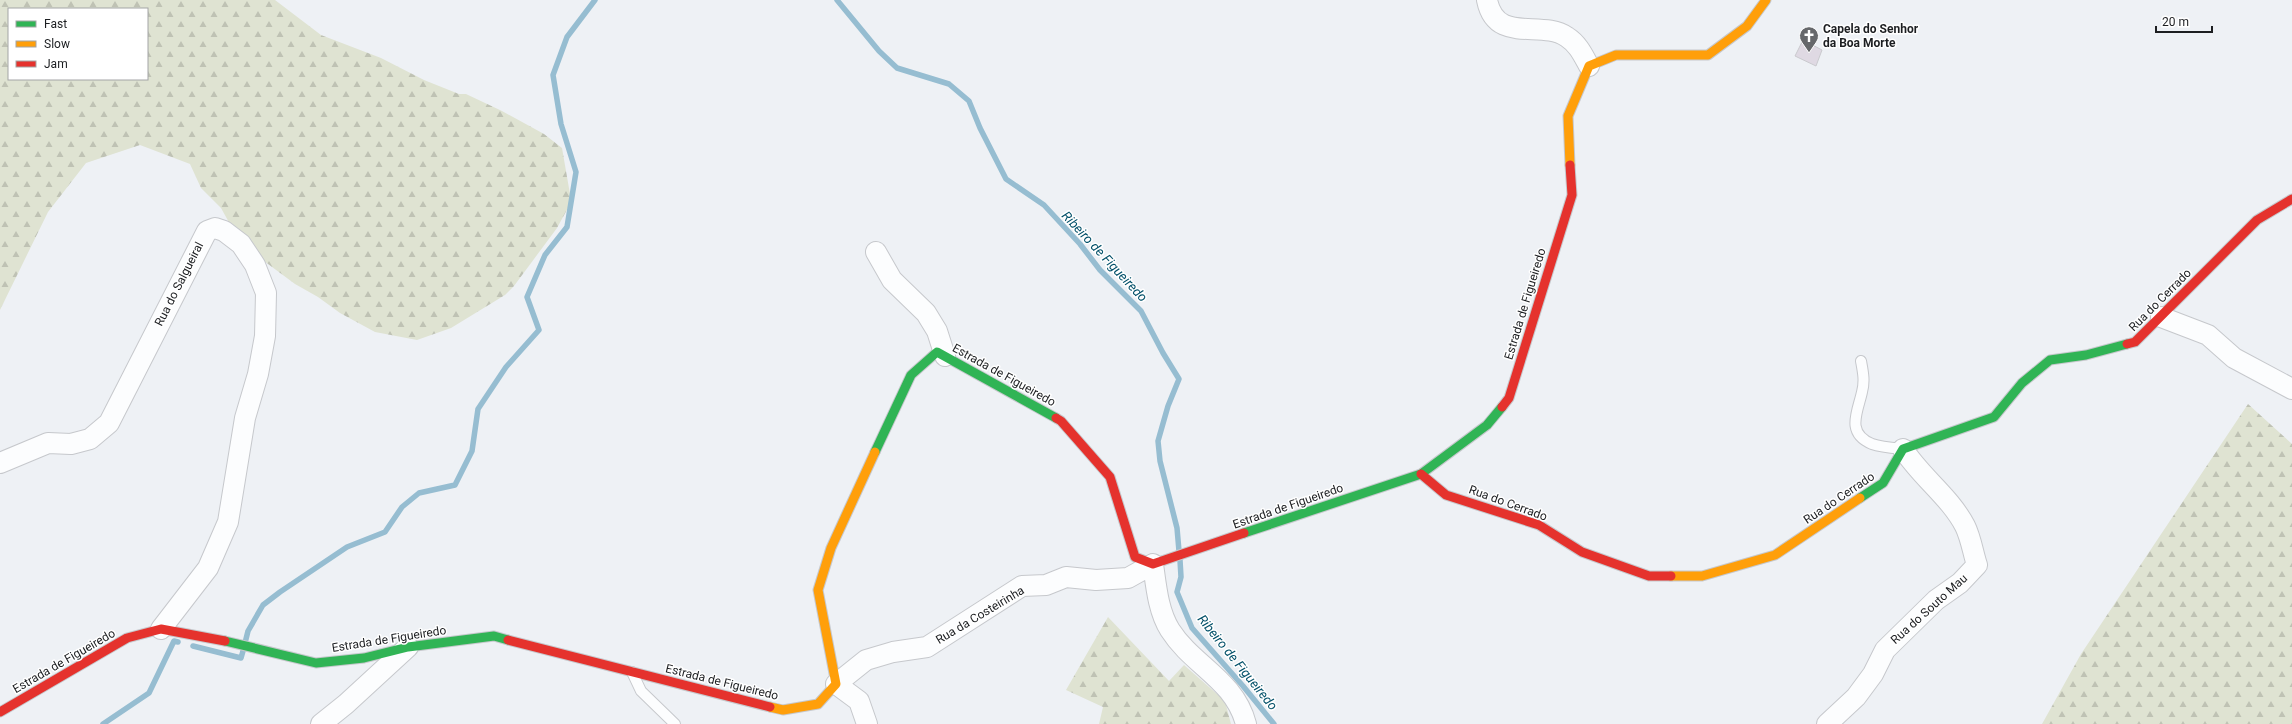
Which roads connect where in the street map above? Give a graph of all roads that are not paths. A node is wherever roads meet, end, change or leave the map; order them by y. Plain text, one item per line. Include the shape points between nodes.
1 (1487, 0) edge
2 (1766, 0) edge
3 (1589, 66) junction
4 (2292, 199) edge
5 (876, 252) dead end
6 (2161, 317) junction
7 (945, 356) junction
8 (1861, 361) dead end
9 (2292, 388) edge
10 (1903, 450) junction
11 (0, 463) edge
12 (1421, 474) junction
13 (1160, 562) junction
14 (161, 629) junction
15 (408, 647) junction
16 (632, 672) junction
17 (836, 684) junction
18 (0, 712) edge
19 (321, 724) edge
20 (675, 724) edge
21 (867, 724) edge
22 (1246, 724) edge
23 (1827, 724) edge

1 - 3 street via 1497,19 1509,28 1547,30 1567,36 1580,48
2 - 3 street via 1747,26 1708,55 1616,55
3 - 12 street, Estrada de Figueiredo via 1568,116 1572,195 1509,398 1487,425
4 - 6 street, Rua do Cerrado via 2257,220
5 - 7 street via 892,280 926,313 937,331
6 - 9 street via 2208,335 2234,358
6 - 10 street, Rua do Cerrado via 2135,342 2086,355 2050,360 2022,383 1994,417
7 - 13 street, Estrada de Figueiredo via 1061,421 1110,477 1135,557
7 - 17 street, Estrada de Figueiredo via 938,352 911,375 831,548 818,590
8 - 10 lane via 1864,378 1862,394 1855,411 1855,427 1861,437 1872,444
10 - 12 street, Rua do Cerrado via 1883,483 1775,555 1702,576 1649,576 1582,552 1539,525 1446,495
10 - 23 street, Rua do Souto Mau via 1914,467 1937,489 1965,527 1977,565 1960,583 1936,600 1885,650 1873,674 1856,697
11 - 14 street, Rua do Salgueiral via 48,443 70,444 90,439 101,430 109,422 207,231 215,228 224,231 241,244 255,266 266,293 264,336 258,374 245,418 228,522 208,568
12 - 13 street, Estrada de Figueiredo
13 - 17 street, Rua da Costeirinha via 1128,578 1096,580 1066,577 1046,585 1022,586 927,647 893,652 866,660
13 - 22 street via 1158,596 1169,629 1193,658 1227,686 1242,711
14 - 15 street, Estrada de Figueiredo via 316,662 364,658
14 - 18 street, Estrada de Figueiredo via 128,638
15 - 16 street, Estrada de Figueiredo via 494,636
15 - 19 street
16 - 17 street, Estrada de Figueiredo via 783,710 818,704
16 - 20 lane via 641,691
17 - 21 street via 859,701

